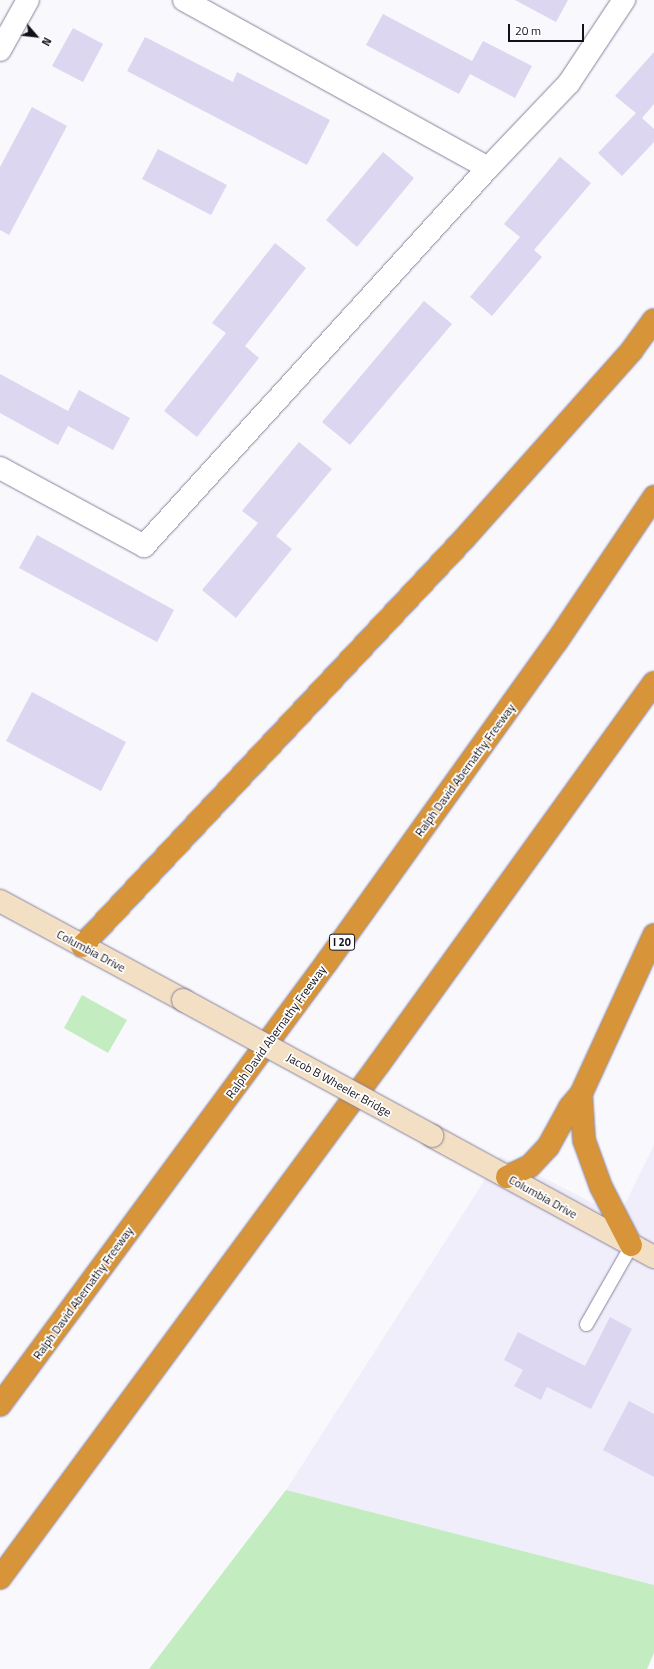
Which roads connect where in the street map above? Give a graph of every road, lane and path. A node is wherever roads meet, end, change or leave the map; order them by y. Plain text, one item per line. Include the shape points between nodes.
1 (28, 0) edge
2 (184, 0) edge
3 (624, 0) edge
4 (0, 50) edge
5 (488, 168) junction
6 (654, 320) edge
7 (0, 468) edge
8 (654, 497) edge
9 (654, 683) edge
10 (0, 901) edge
11 (654, 934) edge
12 (82, 946) junction
13 (183, 1000) joint
14 (581, 1094) junction
15 (432, 1136) joint
16 (507, 1177) junction
17 (631, 1245) junction
18 (654, 1257) edge
19 (586, 1324) dead end
20 (0, 1405) edge
21 (0, 1578) edge

1 - 4 street
2 - 5 street
3 - 5 street via 569,83
5 - 7 street via 144,546
6 - 12 highway via 632,350 463,540
8 - 20 highway, Ralph David Abernathy Freeway / I 20 via 557,641 336,950
9 - 21 highway via 374,1071
10 - 12 main road, Columbia Drive
11 - 14 highway
12 - 13 main road, Columbia Drive
13 - 15 main road, Jacob B Wheeler Bridge, bridge
14 - 16 highway via 570,1107 548,1148 530,1166
14 - 17 highway via 584,1140 601,1187
15 - 16 main road, Columbia Drive
16 - 17 main road, Columbia Drive
17 - 18 main road, Columbia Drive
17 - 19 lane

